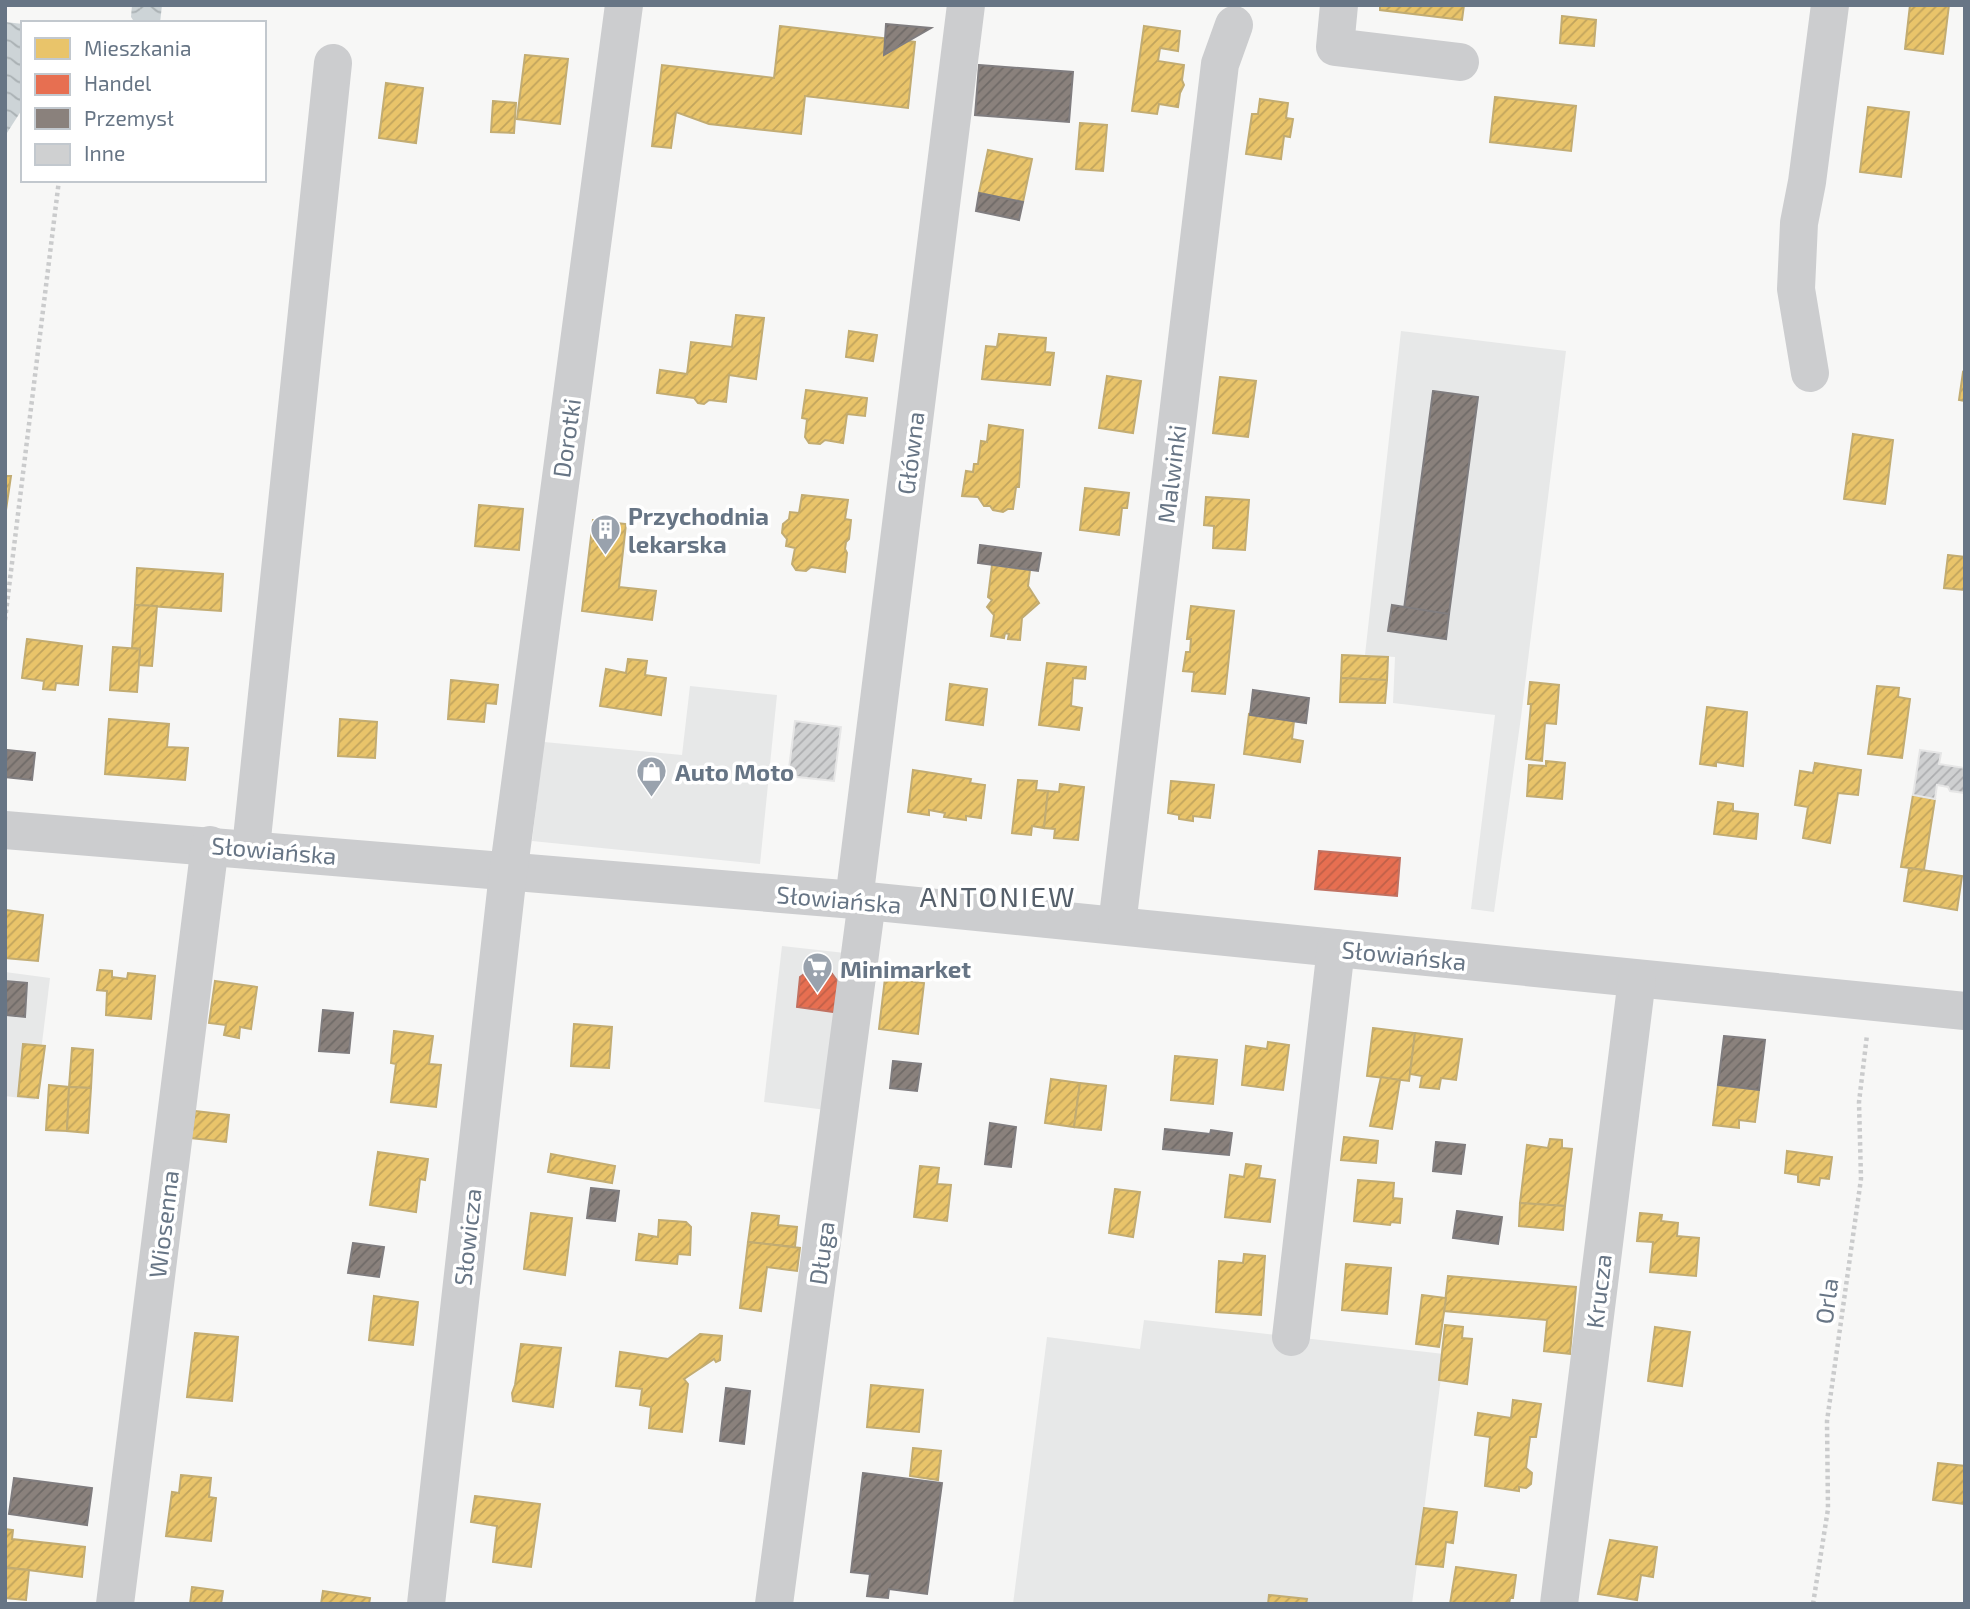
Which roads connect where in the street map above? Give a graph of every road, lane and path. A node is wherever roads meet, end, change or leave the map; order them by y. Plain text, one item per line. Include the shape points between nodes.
1 (624, 5) edge
2 (966, 5) edge
3 (1339, 5) edge
4 (1830, 5) edge
5 (1234, 25) dead end
6 (1460, 62) dead end
7 (333, 63) dead end
8 (59, 182) edge
9 (1810, 373) dead end
10 (5, 620) edge
11 (5, 830) edge
12 (210, 845) junction
13 (251, 848) junction
14 (509, 870) junction
15 (861, 901) junction
16 (1117, 925) junction
17 (1336, 947) junction
18 (1637, 979) junction
19 (1871, 1002) junction
20 (1965, 1011) edge
21 (1291, 1337) dead end
22 (115, 1604) edge
23 (426, 1604) edge
24 (774, 1604) edge
25 (1559, 1604) edge
26 (1813, 1604) edge

1 - 14 street, Dorotki
2 - 15 street, Główna
3 - 6 street via 1335,47
4 - 9 street via 1799,223 1796,275
5 - 16 street, Malwinki via 1220,64
7 - 13 street
8 - 10 path
11 - 12 street, Słowiańska
12 - 13 street, Słowiańska
12 - 22 street, Wiosenna
13 - 14 street, Słowiańska
14 - 15 street, Słowiańska
14 - 23 street, Słowicza
15 - 16 street, Słowiańska
15 - 24 street, Długa
16 - 17 street, Słowiańska
17 - 18 street, Słowiańska
17 - 21 street
18 - 19 street, Słowiańska
18 - 25 street, Krucza
19 - 20 street, Słowiańska
19 - 26 path, Orla via 1859,1102 1861,1178 1827,1421 1828,1509

